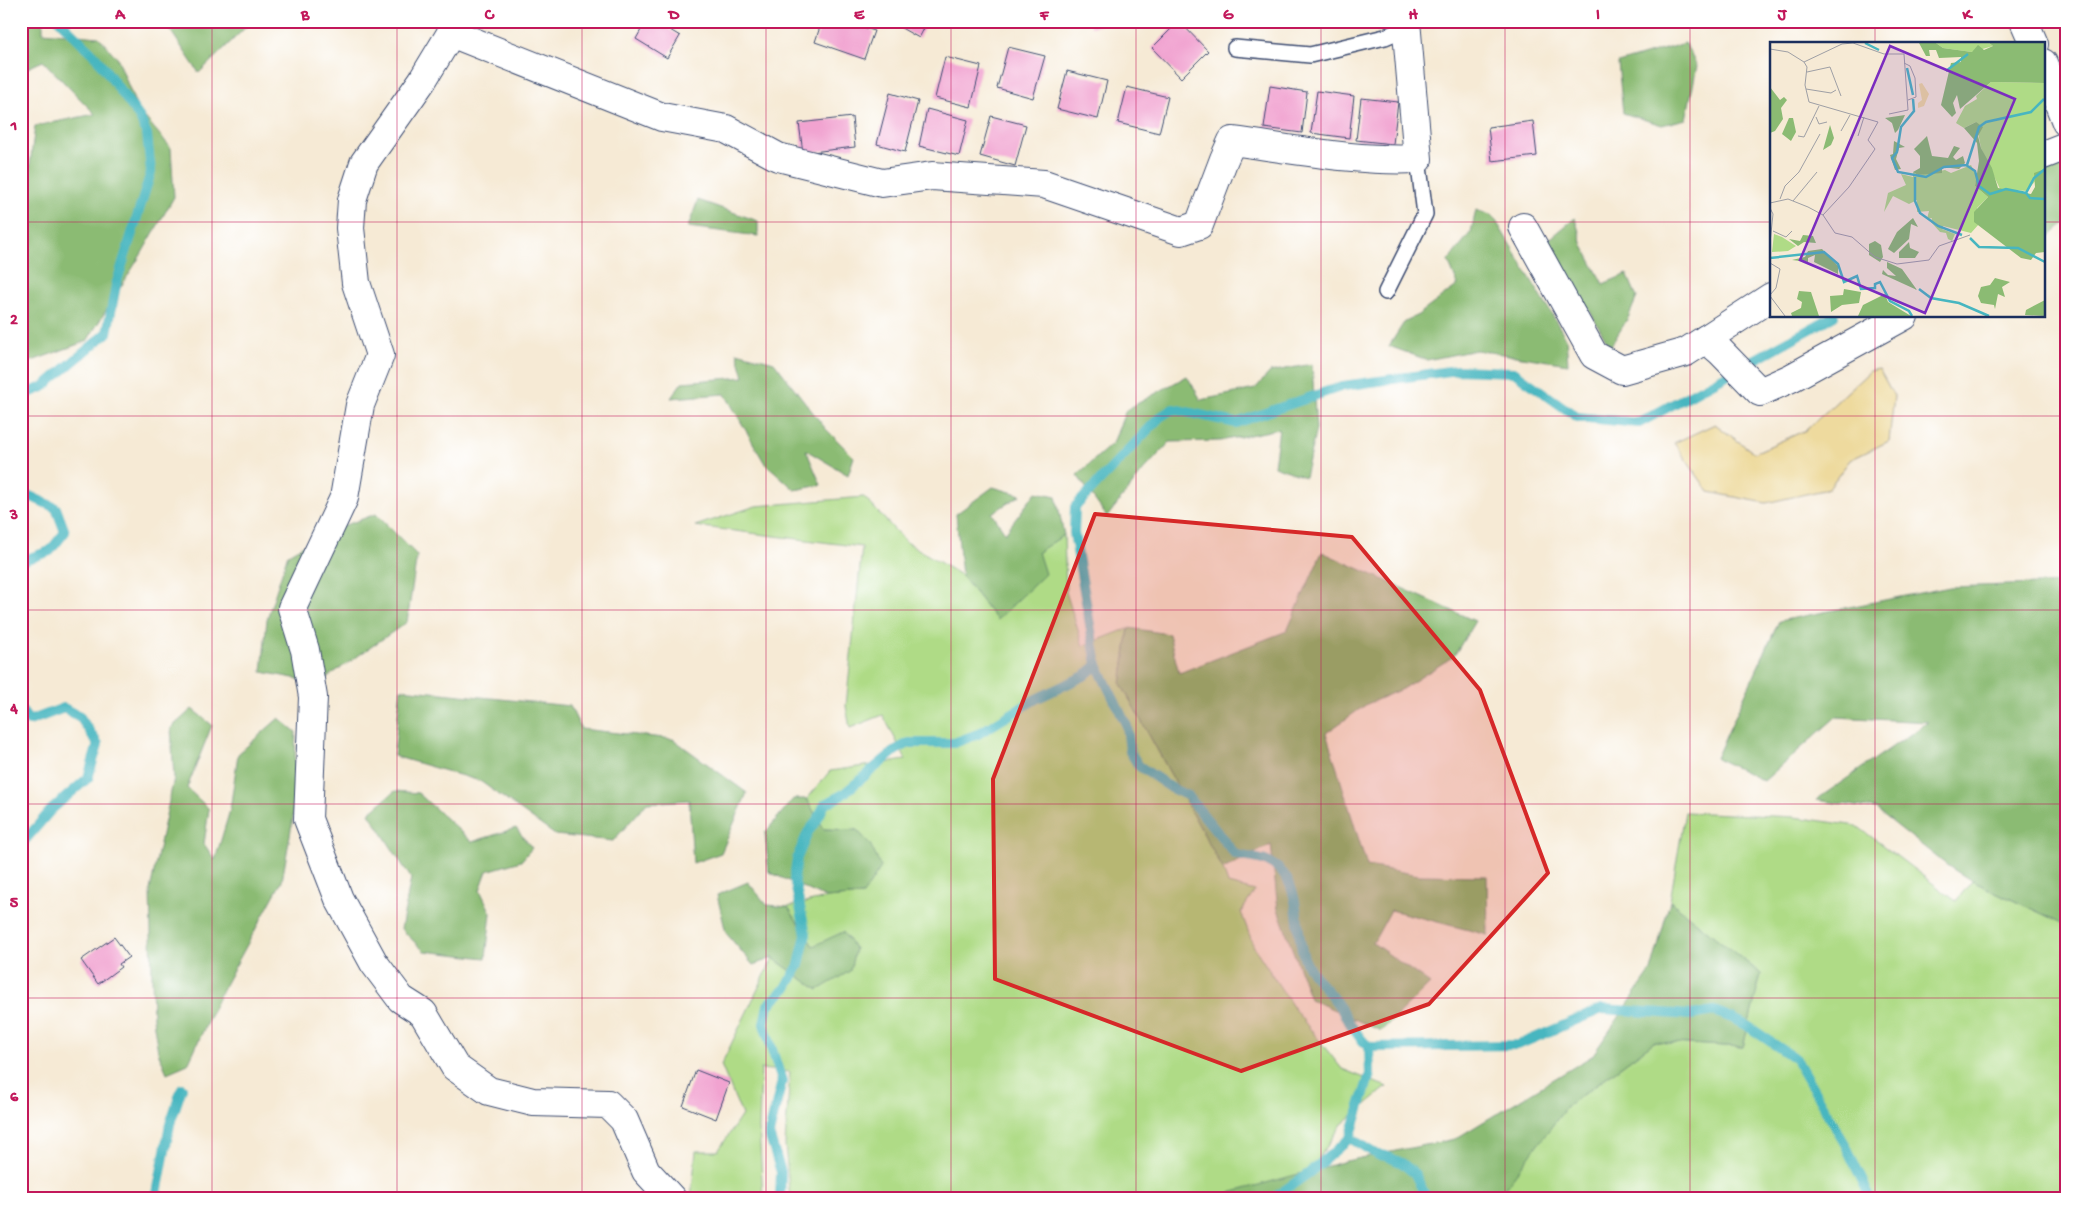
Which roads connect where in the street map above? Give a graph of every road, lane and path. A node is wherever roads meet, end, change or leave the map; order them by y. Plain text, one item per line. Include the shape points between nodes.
1 (2024, 21) edge
2 (1406, 24) edge
3 (452, 27) edge
4 (2033, 42) edge
5 (1235, 48) dead end
6 (2044, 67) edge
7 (2066, 122) edge
8 (2066, 146) edge
9 (2044, 155) edge
10 (1418, 159) junction
11 (1523, 227) dead end
12 (1386, 292) dead end
13 (1770, 298) edge
14 (1900, 318) edge
15 (1706, 339) junction
16 (672, 1199) edge

1 - 4 street
2 - 5 lane via 1385,37 1310,55
2 - 10 street
3 - 10 street via 662,117 726,129 778,157 882,183 932,176 1044,184 1181,231 1199,225 1232,141 1384,161
3 - 16 street via 422,81 364,163 352,200 350,228 356,283 380,355 360,404 344,498 292,608 305,650 313,698 308,819 340,899 374,963 401,999 422,1014 455,1067 489,1091 533,1102 608,1104 624,1120 646,1171
6 - 7 street
8 - 9 street
10 - 12 lane via 1425,214
11 - 15 street via 1594,355 1622,370 1686,352
13 - 15 street
14 - 15 street via 1760,392

